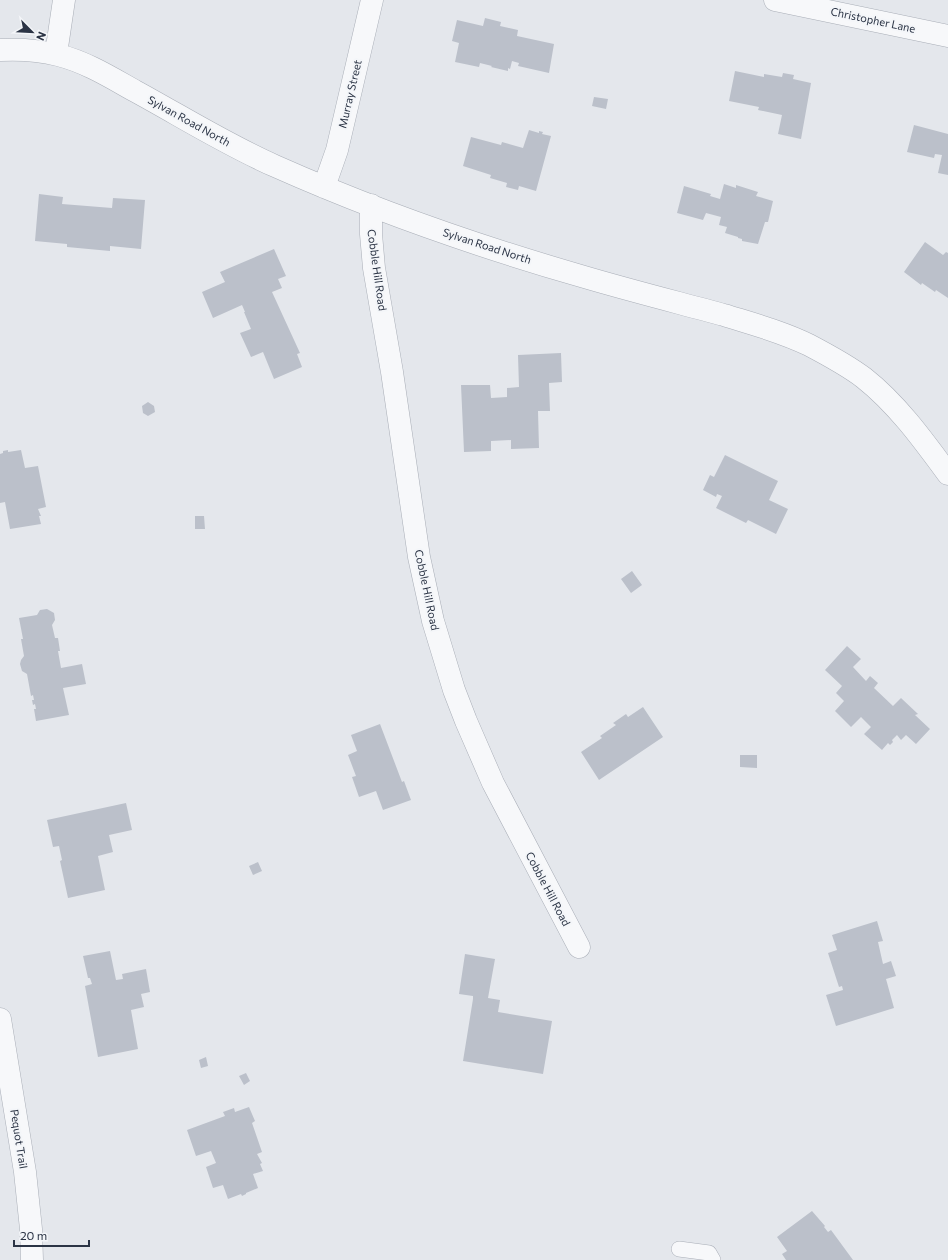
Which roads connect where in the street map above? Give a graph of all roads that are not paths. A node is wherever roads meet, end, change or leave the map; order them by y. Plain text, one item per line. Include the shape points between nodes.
1 (64, 0) edge
2 (372, 0) edge
3 (775, 0) edge
4 (948, 36) edge
5 (0, 50) edge
6 (56, 54) junction
7 (324, 187) junction
8 (371, 205) junction
9 (948, 474) edge
10 (578, 947) dead end
11 (0, 1019) edge
12 (679, 1249) dead end
13 (32, 1260) edge
14 (713, 1260) edge

1 - 6 street
2 - 7 street, Murray Street via 337,150
3 - 4 street, Christopher Lane
5 - 6 street, Sylvan Road North via 31,50
6 - 7 street, Sylvan Road North via 103,73 222,140
7 - 8 street, Sylvan Road North
8 - 9 street, Sylvan Road North via 456,237 578,275 761,326 806,344 849,367 880,392 916,432
8 - 10 street, Cobble Hill Road via 374,268 419,557 433,621 454,690 493,783
11 - 13 street, Pequot Trail via 25,1172
12 - 14 lane via 709,1253

